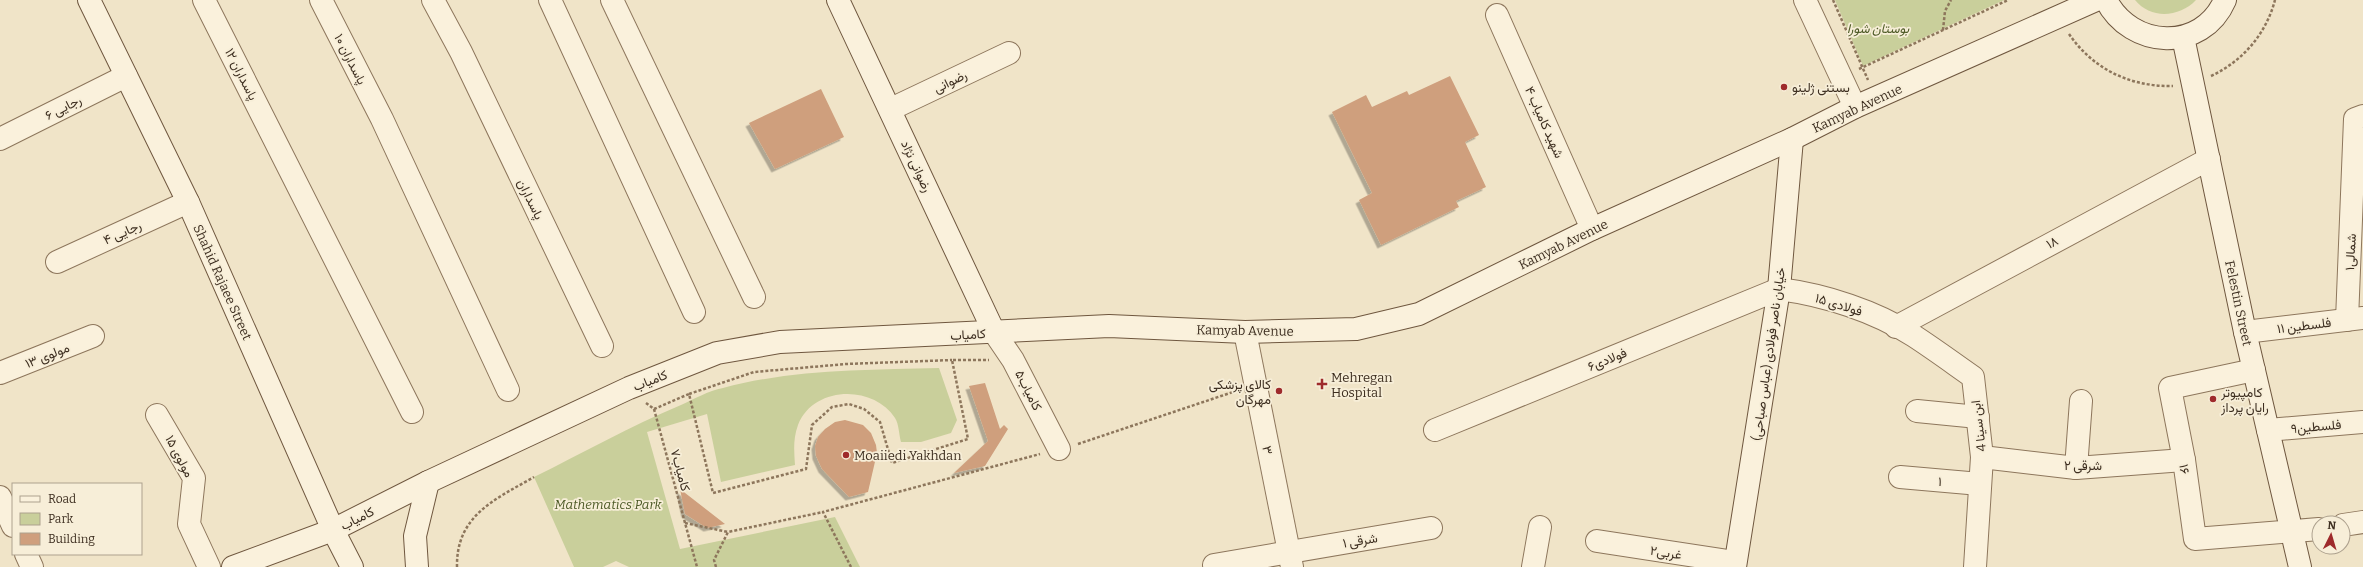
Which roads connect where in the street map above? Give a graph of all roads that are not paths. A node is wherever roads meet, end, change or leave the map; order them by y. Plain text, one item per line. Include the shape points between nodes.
1 (89, 0) edge
2 (204, 0) edge
3 (321, 0) edge
4 (433, 0) edge
5 (550, 0) edge
6 (612, 0) edge
7 (838, 0) edge
8 (1805, 0) edge
9 (2096, 0) edge
10 (2106, 0) edge
11 (2225, 0) edge
12 (1497, 15) dead end
13 (2183, 37) junction
14 (1009, 52) dead end
15 (126, 76) junction
16 (1855, 108) junction
17 (891, 109) junction
18 (2363, 116) edge
19 (0, 139) edge
20 (1792, 140) junction
21 (2208, 159) junction
22 (188, 202) junction
23 (2357, 222) edge
24 (1592, 229) junction
25 (57, 262) dead end
26 (1779, 289) junction
27 (754, 297) dead end
28 (694, 312) dead end
29 (2355, 319) edge
30 (1896, 326) junction
31 (994, 332) junction
32 (1245, 332) junction
33 (2245, 332) junction
34 (93, 336) dead end
35 (602, 346) dead end
36 (2254, 370) junction
37 (0, 373) edge
38 (508, 390) dead end
39 (2081, 401) dead end
40 (1917, 411) dead end
41 (412, 412) dead end
42 (157, 415) dead end
43 (1978, 417) junction
44 (2363, 422) edge
45 (1435, 430) dead end
46 (2268, 430) junction
47 (1059, 449) road end
48 (1982, 458) junction
49 (2184, 460) junction
50 (2076, 468) junction
51 (1900, 477) dead end
52 (428, 482) junction
53 (1980, 484) junction
54 (0, 497) edge
55 (2363, 522) edge
56 (12, 524) edge
57 (2351, 524) edge
58 (1540, 527) dead end
59 (1431, 528) dead end
60 (333, 530) junction
61 (2311, 530) edge
62 (2292, 532) junction
63 (1597, 541) dead end
64 (26, 555) edge
65 (1290, 559) edge
66 (1214, 565) dead end
67 (1735, 565) edge
68 (32, 567) edge
69 (209, 567) edge
70 (233, 567) edge
71 (352, 567) edge
72 (417, 567) edge
73 (1533, 567) edge
74 (1975, 567) edge
75 (2300, 567) edge

1 - 15 street, Shahid Rajaee Street
2 - 41 street, پاسداران ۱۲
3 - 38 street, پاسداران ۱۰ via 382,118
4 - 35 street, پاسداران via 461,52
5 - 28 street
6 - 27 street
7 - 17 street, رضوانی نژاد
8 - 16 street
9 - 16 street, Kamyab Avenue
10 - 13 street via 2119,20 2142,35 2169,39
11 - 13 street via 2215,17 2205,26
12 - 24 street, شهید کامیاب ۴
13 - 21 street, Felestin Street
14 - 17 street, رضوانی
15 - 19 street, رجایی ۶
15 - 22 street, Shahid Rajaee Street
16 - 20 street, Kamyab Avenue
17 - 31 street, رضوانی نژاد
18 - 23 street, شمالی۱ via 2356,119
20 - 24 street, Kamyab Avenue
20 - 26 street, خیابان ناصر فولادی (عباس صباحی)
21 - 30 street, ۱۸
21 - 33 street, Felestin Street
22 - 25 street, رجایی ۴
22 - 60 street, Shahid Rajaee Street
23 - 29 street, شمالی۱
24 - 32 street, Kamyab Avenue via 1419,314 1356,329
26 - 30 street, فولادی ۱۵ via 1796,291 1865,311
26 - 45 street, فولادی۶
26 - 67 street, خیابان ناصر فولادی (عباس صباحی)
29 - 33 street, فلسطین ۱۱
30 - 43 street, ابن سینا 4 via 1972,377
31 - 32 street, Kamyab Avenue via 1109,326
31 - 47 street, کامیاب۵ via 1013,360
31 - 52 street, کامیاب via 780,342 717,353 629,388
32 - 65 street, ۳
33 - 36 street, Felestin Street
34 - 37 street, مولوی ۱۳
36 - 46 street, Felestin Street
36 - 49 street, ۱۶ via 2170,388
39 - 50 street
40 - 43 street
42 - 69 street, مولوی ۱۵ via 194,478 189,524
43 - 48 street, ابن سینا 4
44 - 46 street, فلسطین۹
46 - 62 street, Felestin Street
48 - 50 street, ۲ شرقی
48 - 53 street, ابن سینا 4
49 - 50 street, ۲ شرقی
49 - 62 street, ۱۶ via 2195,539
51 - 53 street, ۱
52 - 60 street, کامیاب
52 - 72 street via 415,536
53 - 74 street, ابن سینا 4
54 - 56 street
55 - 57 street
58 - 73 street
59 - 65 street, ۱ شرقی
60 - 70 street, کامیاب
60 - 71 street, Shahid Rajaee Street
61 - 62 street
62 - 75 street, Felestin Street
63 - 67 street, غربی۲
64 - 68 street
65 - 66 street, ۱ شرقی

